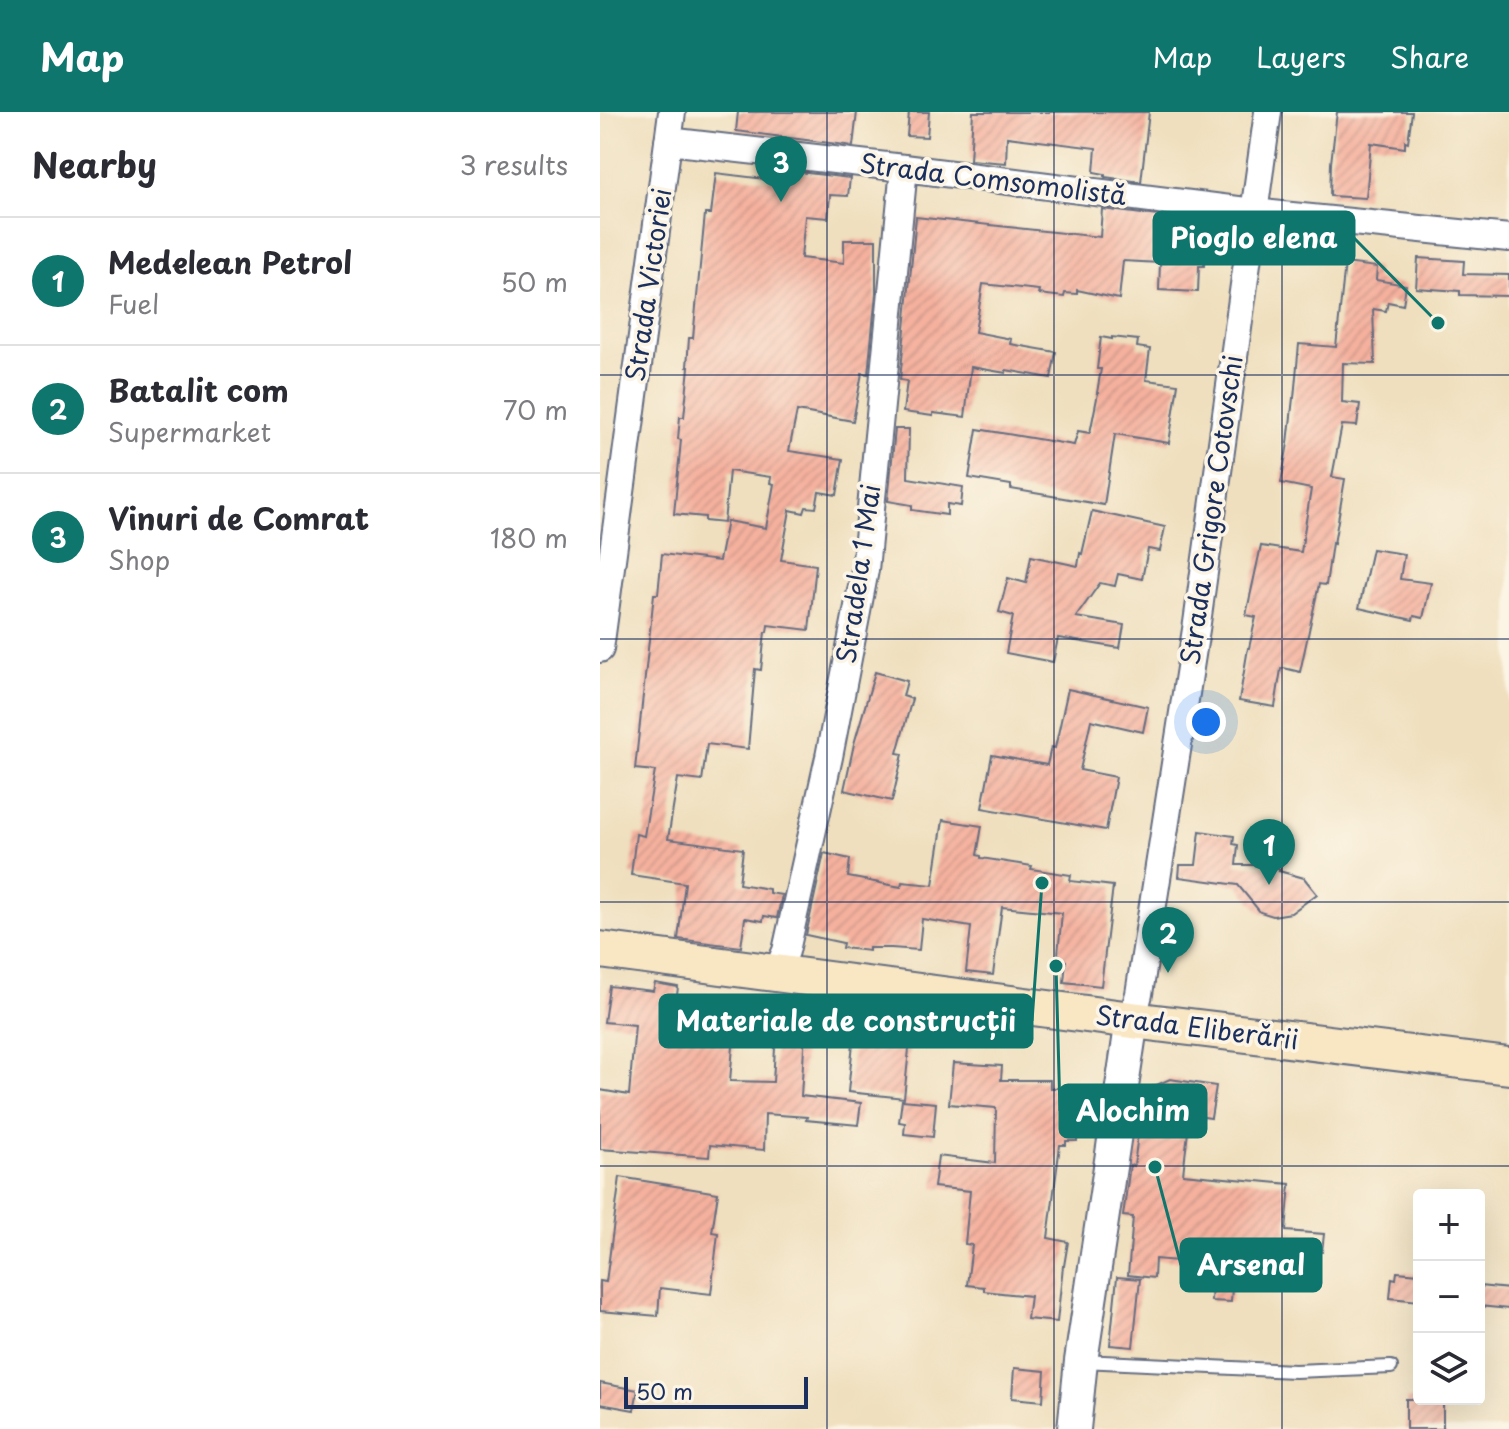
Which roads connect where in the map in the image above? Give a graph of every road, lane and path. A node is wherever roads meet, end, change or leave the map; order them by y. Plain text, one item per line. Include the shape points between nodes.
1 (672, 112) edge
2 (1268, 112) edge
3 (668, 141) junction
4 (904, 168) junction
5 (1254, 212) junction
6 (1509, 238) edge
7 (600, 649) edge
8 (600, 950) edge
9 (776, 974) junction
10 (1132, 1020) junction
11 (1509, 1066) edge
12 (1081, 1361) junction
13 (1391, 1367) dead end
14 (1074, 1429) edge

1 - 3 street, Strada Victoriei
2 - 5 street, Strada Grigore Cotovschi
3 - 4 street, Strada Comsomolistă
3 - 7 street, Strada Victoriei
4 - 5 street, Strada Comsomolistă
4 - 9 street, Stradela 1 Mai via 865,570 829,757 786,951
5 - 6 street, Strada Comsomolistă
5 - 10 street, Strada Grigore Cotovschi via 1197,623
8 - 9 main road, Strada Eliberării
9 - 10 main road, Strada Eliberării
10 - 11 main road, Strada Eliberării
10 - 12 street, Strada Grigore Cotovschi
12 - 13 lane via 1295,1371
12 - 14 street, Strada Grigore Cotovschi

